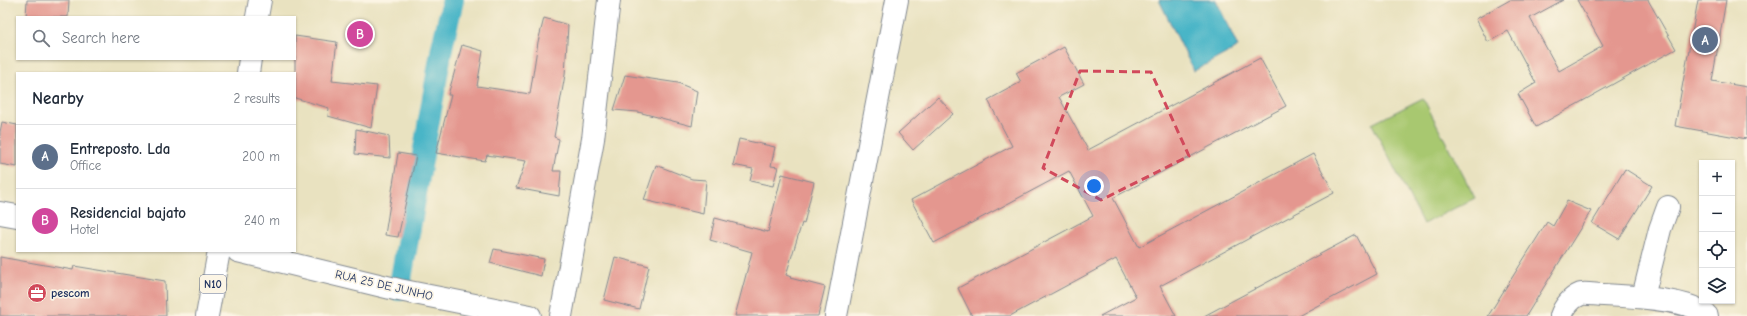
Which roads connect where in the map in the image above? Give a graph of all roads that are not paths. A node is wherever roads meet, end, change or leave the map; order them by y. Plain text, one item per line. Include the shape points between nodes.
1 (260, 0) edge
2 (609, 0) edge
3 (897, 0) edge
4 (257, 16) edge
5 (250, 60) edge
6 (248, 72) edge
7 (1668, 207) dead end
8 (0, 213) edge
9 (16, 216) edge
10 (218, 252) edge
11 (242, 252) edge
12 (1644, 297) junction
13 (207, 316) edge
14 (530, 316) edge
15 (561, 316) edge
16 (836, 316) edge
17 (1561, 316) edge
18 (1707, 316) edge

1 - 4 street
2 - 15 street via 593,139
3 - 16 street
5 - 6 street
7 - 12 street
8 - 9 street
10 - 13 street, N10
11 - 14 street, RUA 25 DE JUNHO via 399,290
12 - 17 street via 1582,294 1572,299 1563,309
12 - 18 street via 1701,310

